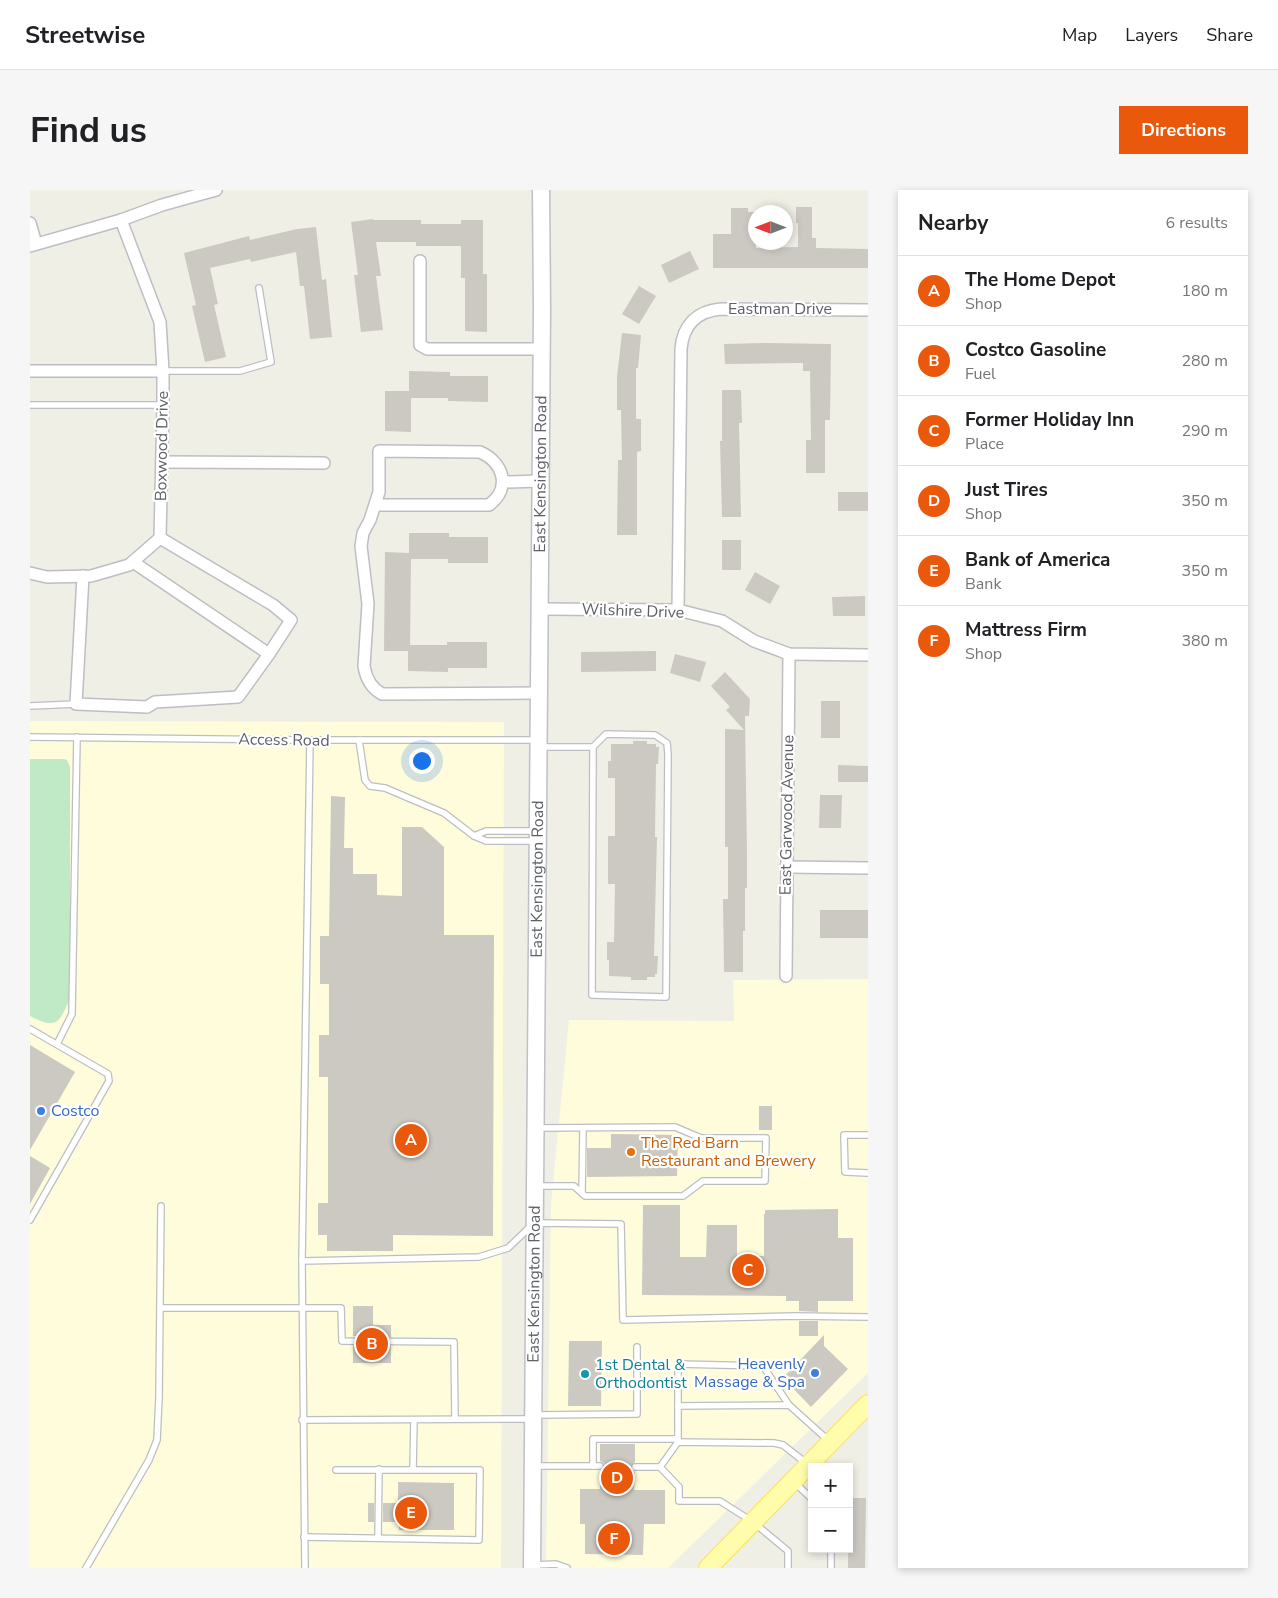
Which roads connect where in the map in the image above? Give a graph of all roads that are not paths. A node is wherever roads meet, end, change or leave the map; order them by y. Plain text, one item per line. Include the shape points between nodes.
1 (216, 190) edge
2 (541, 190) edge
3 (121, 220) junction
4 (30, 224) edge
5 (33, 245) edge
6 (420, 260) dead end
7 (259, 288) dead end
8 (868, 310) edge
9 (541, 349) junction
10 (30, 371) edge
11 (163, 371) junction
12 (30, 405) edge
13 (163, 405) junction
14 (162, 462) junction
15 (324, 463) dead end
16 (540, 481) junction
17 (504, 482) junction
18 (376, 505) junction
19 (160, 538) junction
20 (133, 562) junction
21 (30, 573) edge
22 (84, 576) junction
23 (540, 609) junction
24 (678, 610) junction
25 (269, 654) junction
26 (789, 654) junction
27 (868, 655) edge
28 (539, 693) junction
29 (76, 704) junction
30 (30, 706) edge
31 (30, 736) edge
32 (77, 737) junction
33 (310, 740) junction
34 (359, 740) junction
35 (538, 744) junction
36 (592, 747) junction
37 (474, 836) junction
38 (538, 836) junction
39 (786, 868) junction
40 (868, 868) edge
41 (786, 976) dead end
42 (30, 1029) edge
43 (57, 1044) junction
44 (535, 1128) junction
45 (583, 1128) junction
46 (868, 1135) edge
47 (868, 1173) edge
48 (535, 1186) junction
49 (582, 1193) junction
50 (161, 1206) dead end
51 (30, 1220) edge
52 (534, 1223) junction
53 (302, 1262) junction
54 (160, 1308) junction
55 (302, 1308) junction
56 (868, 1317) edge
57 (637, 1347) dead end
58 (868, 1404) edge
59 (678, 1406) junction
60 (789, 1406) junction
61 (533, 1417) junction
62 (455, 1419) junction
63 (302, 1420) junction
64 (414, 1420) junction
65 (678, 1440) junction
66 (831, 1442) junction
67 (810, 1463) edge
68 (808, 1465) joint
69 (533, 1466) junction
70 (635, 1467) dead end
71 (660, 1467) junction
72 (379, 1469) junction
73 (413, 1469) junction
74 (336, 1470) dead end
75 (793, 1481) junction
76 (808, 1495) edge
77 (752, 1522) junction
78 (304, 1537) junction
79 (378, 1538) junction
80 (831, 1553) edge
81 (532, 1566) edge
82 (86, 1568) edge
83 (305, 1568) edge
84 (568, 1568) edge
85 (708, 1568) edge
86 (788, 1568) edge
87 (831, 1568) edge

1 - 3 street
2 - 9 main road, East Kensington Road
3 - 5 street
3 - 11 street, Boxwood Drive via 160,322
4 - 5 street
6 - 9 street via 420,345 427,349
7 - 11 lane via 271,362 240,371
8 - 24 street, Eastman Drive via 721,309 705,312 694,319 685,332 681,349
9 - 16 main road, East Kensington Road
10 - 11 street
11 - 13 street, Boxwood Drive
12 - 13 lane
13 - 14 street, Boxwood Drive
14 - 15 street
14 - 19 street, Boxwood Drive
16 - 17 street
16 - 23 main road, East Kensington Road
17 - 18 street via 495,501 489,505
17 - 18 street via 500,468 480,452 379,451
18 - 28 street via 360,546 368,604 365,676 375,690 382,694
19 - 20 street
19 - 25 street via 273,605 291,620
20 - 22 street
20 - 25 street
21 - 22 street via 47,577
22 - 29 street
23 - 24 street, Wilshire Drive
23 - 28 main road, East Kensington Road
24 - 26 street, Wilshire Drive via 722,621 754,641
25 - 29 street via 238,697 155,702 147,707
26 - 27 street, Wilshire Drive
26 - 39 street, East Garwood Avenue
28 - 35 main road, East Kensington Road
29 - 30 lane
31 - 32 lane, Access Road
32 - 33 lane, Access Road
32 - 43 lane via 72,1014
33 - 34 lane, Access Road
33 - 53 lane
34 - 35 lane, Access Road
34 - 37 lane via 365,780 370,786 385,788 444,813
35 - 36 lane, Access Road
35 - 38 main road, East Kensington Road
36 - 36 lane via 592,996 666,997 667,743 655,735 606,734
37 - 38 lane via 486,841
37 - 38 lane via 486,831
38 - 44 main road, East Kensington Road
39 - 40 street
39 - 41 street, East Garwood Avenue
42 - 43 lane
43 - 51 lane via 108,1074 109,1081
44 - 45 lane
44 - 48 main road, East Kensington Road
45 - 49 lane
45 - 49 lane via 675,1127 701,1138 766,1138 765,1182 704,1181 683,1196 585,1196
46 - 47 lane via 844,1135 845,1172
48 - 49 lane via 574,1186
48 - 52 main road, East Kensington Road
50 - 54 lane
52 - 53 lane via 508,1248 479,1257
52 - 56 lane via 621,1224 624,1320
52 - 61 main road, East Kensington Road
53 - 55 lane
54 - 55 lane
54 - 82 lane via 157,1440 149,1460
55 - 62 lane via 341,1308 342,1341 454,1342
55 - 63 lane
57 - 61 lane via 637,1414
58 - 66 main road
59 - 60 lane
59 - 60 lane via 678,1364 763,1366
59 - 65 lane
60 - 66 lane
61 - 62 lane
61 - 69 main road, East Kensington Road
62 - 64 lane
63 - 64 lane
63 - 78 lane
64 - 73 lane
65 - 68 lane via 774,1443 783,1445
65 - 69 lane via 593,1439 596,1466
65 - 71 lane
66 - 67 main road
68 - 75 main road
69 - 81 main road, East Kensington Road
70 - 71 lane
71 - 77 lane via 679,1487 679,1501 720,1501
72 - 73 lane
72 - 74 lane
72 - 79 lane
73 - 79 lane via 480,1470 479,1540
75 - 76 lane
75 - 77 main road
77 - 85 main road
77 - 86 lane via 788,1551
78 - 79 lane
78 - 83 lane
80 - 87 lane
81 - 84 lane via 556,1564

